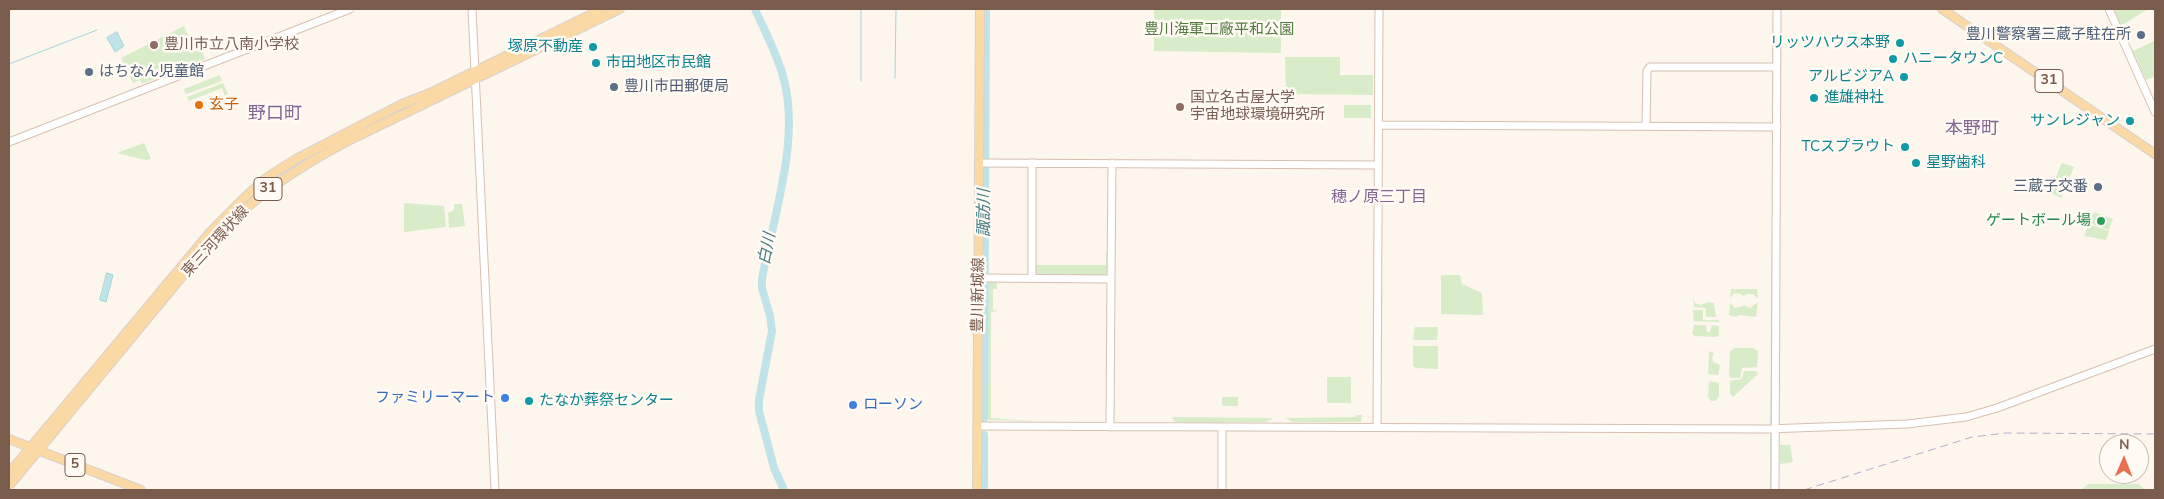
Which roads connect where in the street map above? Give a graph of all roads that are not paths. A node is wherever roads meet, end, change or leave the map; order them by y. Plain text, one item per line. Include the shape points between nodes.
1 (350, 9) edge
2 (472, 9) edge
3 (602, 9) edge
4 (620, 9) edge
5 (980, 9) edge
6 (1379, 9) edge
7 (1777, 9) edge
8 (1942, 9) edge
9 (2110, 9) edge
10 (1776, 67) junction
11 (475, 70) junction
12 (475, 80) junction
13 (2155, 112) edge
14 (1379, 125) junction
15 (1646, 126) junction
16 (1777, 127) junction
17 (9, 142) edge
18 (2155, 154) edge
19 (983, 163) junction
20 (1032, 163) junction
21 (1112, 163) junction
22 (1378, 165) junction
23 (984, 278) junction
24 (1032, 278) junction
25 (1111, 279) junction
26 (2155, 349) edge
27 (978, 426) junction
28 (1110, 427) junction
29 (1222, 427) junction
30 (1377, 427) junction
31 (1776, 429) junction
32 (9, 439) edge
33 (30, 447) junction
34 (38, 450) junction
35 (9, 473) edge
36 (9, 486) edge
37 (120, 486) edge
38 (141, 490) edge
39 (495, 490) edge
40 (977, 490) edge
41 (1222, 490) edge
42 (1775, 490) edge

1 - 17 street
2 - 11 street
3 - 11 main road, 東三河環状線 / 31
4 - 12 main road, 東三河環状線 / 31
5 - 19 main road, 豊川新城線
6 - 14 street
7 - 10 street
8 - 18 main road, 31
9 - 13 street
10 - 15 street via 1650,67 1647,71
10 - 16 street
11 - 12 street
11 - 33 main road, 東三河環状線 / 31 via 354,128 266,178 194,250
12 - 34 main road, 東三河環状線 / 31 via 317,158 262,194 210,243
12 - 39 street
14 - 15 street
14 - 22 street
15 - 16 street
16 - 31 street
19 - 20 street
19 - 23 main road, 豊川新城線
20 - 21 street
20 - 24 street
21 - 22 street
21 - 25 street
22 - 30 street
23 - 24 street
23 - 27 main road, 豊川新城線
24 - 25 street
25 - 28 street
26 - 31 street via 2007,405 1966,416 1907,424
27 - 28 street
27 - 40 main road, 豊川新城線
28 - 29 street
29 - 30 street
29 - 41 street
30 - 31 street
31 - 42 street
32 - 33 main road, 5
33 - 34 main road, 5
33 - 35 main road, 東三河環状線 / 31
34 - 36 main road, 東三河環状線 / 31
34 - 37 main road, 5
37 - 38 main road, 5

